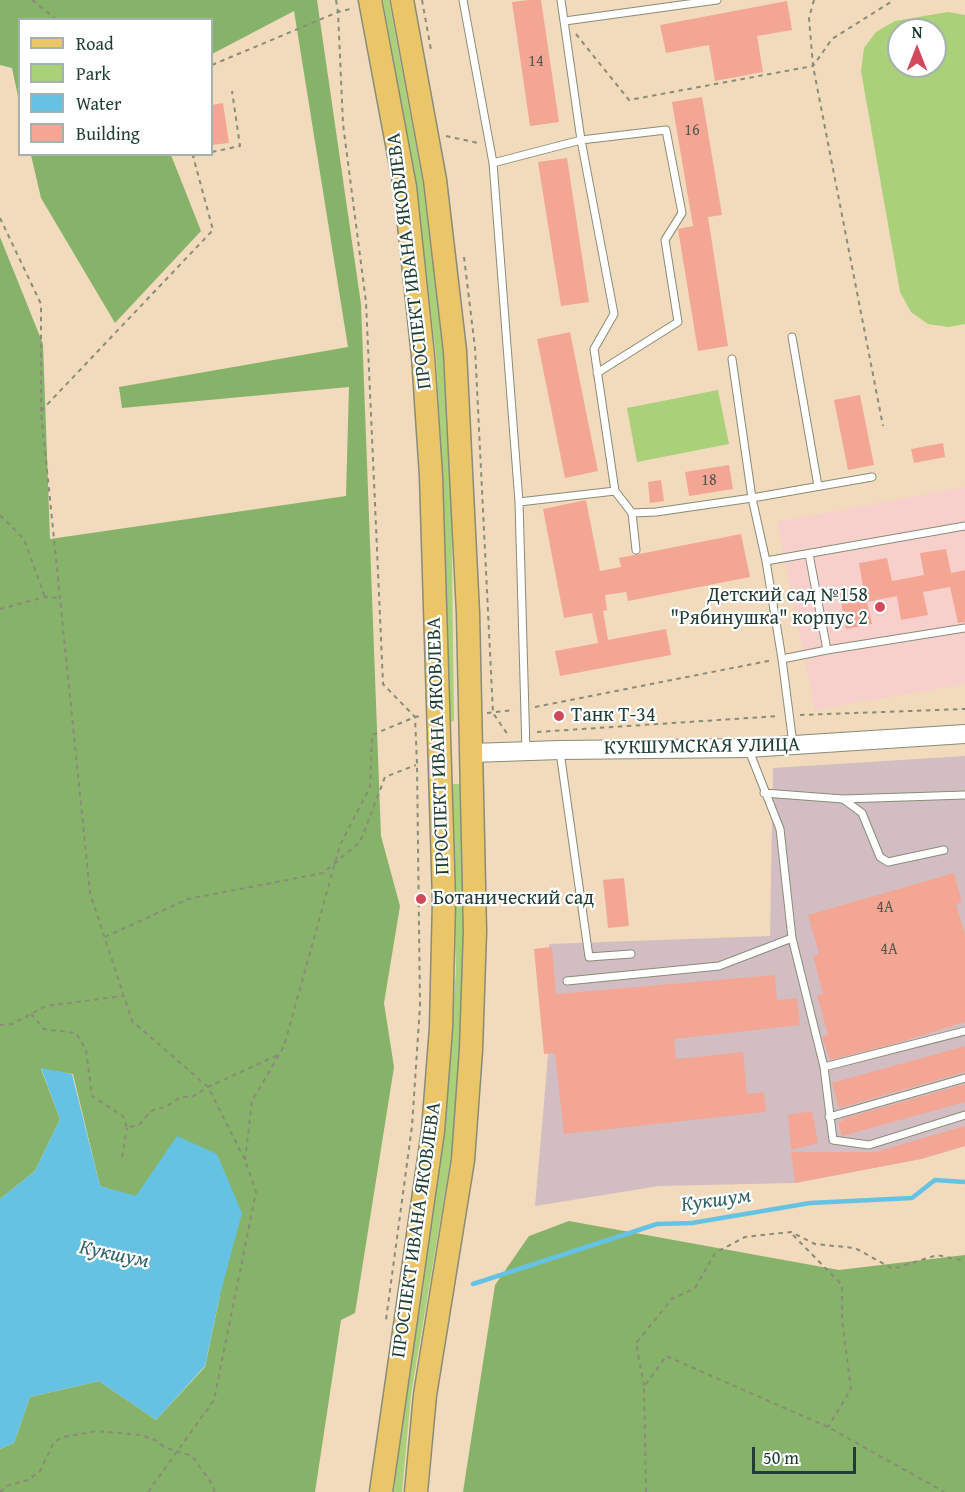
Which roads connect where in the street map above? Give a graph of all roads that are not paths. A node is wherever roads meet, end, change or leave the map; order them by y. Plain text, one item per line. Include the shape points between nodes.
1 (402, 0) edge
2 (463, 0) edge
3 (561, 0) edge
4 (717, 0) edge
5 (364, 4) edge
6 (565, 21) junction
7 (581, 140) junction
8 (493, 164) junction
9 (792, 337) dead end
10 (732, 359) dead end
11 (597, 373) junction
12 (872, 477) dead end
13 (818, 486) junction
14 (615, 491) junction
15 (752, 498) junction
16 (519, 502) junction
17 (632, 513) junction
18 (965, 526) edge
19 (636, 550) dead end
20 (809, 554) junction
21 (766, 561) junction
22 (965, 628) edge
23 (827, 650) junction
24 (782, 659) junction
25 (965, 734) edge
26 (793, 746) junction
27 (748, 748) junction
28 (560, 750) junction
29 (526, 751) junction
30 (472, 753) junction
31 (439, 754) junction
32 (764, 793) junction
33 (965, 795) edge
34 (843, 799) junction
35 (944, 850) dead end
36 (792, 938) junction
37 (631, 954) dead end
38 (567, 981) dead end
39 (965, 1031) edge
40 (824, 1067) junction
41 (965, 1078) edge
42 (965, 1115) edge
43 (829, 1117) junction
44 (381, 1492) edge
45 (416, 1492) edge

1 - 30 main road, ПРОСПЕКТ ИВАНА ЯКОВЛЕВА via 435,180 455,351
2 - 8 lane
3 - 6 lane
4 - 6 lane
5 - 31 main road, ПРОСПЕКТ ИВАНА ЯКОВЛЕВА via 405,186 423,356 431,477
6 - 7 lane
7 - 8 lane
7 - 11 lane via 614,314 594,349
7 - 11 lane via 666,130 682,213 665,240 678,322
8 - 16 lane
9 - 13 lane
10 - 15 lane
11 - 14 lane
12 - 13 lane
13 - 15 lane
14 - 16 lane
14 - 17 lane
15 - 17 lane
15 - 21 lane
16 - 29 lane
17 - 19 lane
18 - 20 lane
20 - 21 lane
20 - 23 lane
21 - 24 lane
22 - 23 lane
23 - 24 lane
24 - 26 lane
25 - 26 street, КУКШУМСКАЯ УЛИЦА
26 - 27 street, КУКШУМСКАЯ УЛИЦА
27 - 28 street, КУКШУМСКАЯ УЛИЦА
27 - 32 lane
28 - 29 street, КУКШУМСКАЯ УЛИЦА
28 - 37 lane via 589,957
29 - 30 street, КУКШУМСКАЯ УЛИЦА
30 - 31 main road, КУКШУМСКАЯ УЛИЦА
30 - 45 main road, ПРОСПЕКТ ИВАНА ЯКОВЛЕВА via 476,931 470,1072 463,1161 425,1395
31 - 44 main road, ПРОСПЕКТ ИВАНА ЯКОВЛЕВА via 444,900 441,1028 433,1131
32 - 34 lane
32 - 36 lane via 780,829
33 - 34 lane
34 - 35 lane via 862,813 880,857 888,862
36 - 38 lane via 718,966
36 - 40 lane
39 - 40 lane
40 - 43 lane
41 - 43 lane
42 - 43 lane via 869,1145 833,1140

